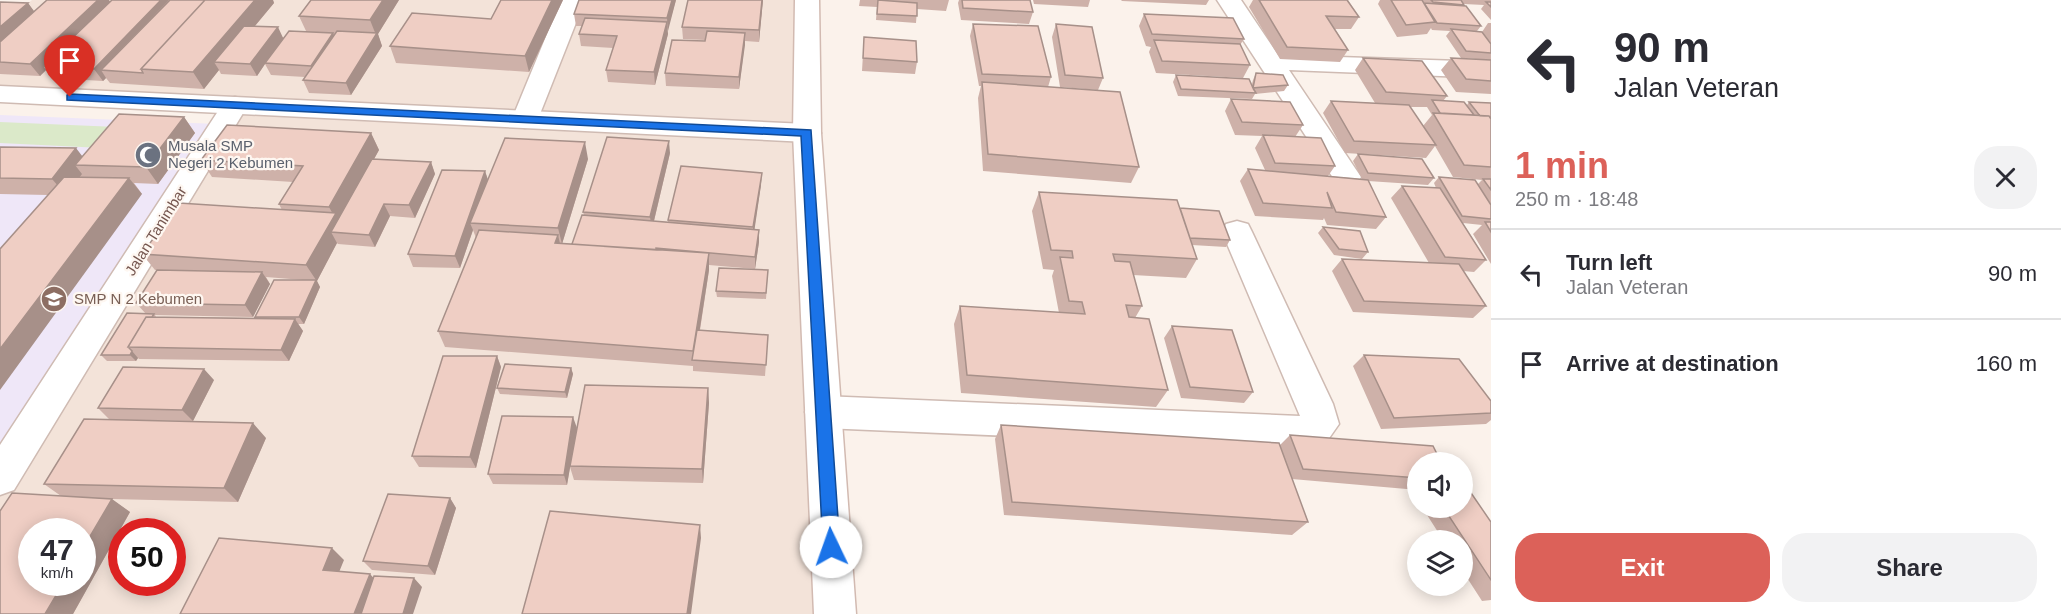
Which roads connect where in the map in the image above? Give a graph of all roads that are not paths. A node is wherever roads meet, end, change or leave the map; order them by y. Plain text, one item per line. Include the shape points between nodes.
1 (573, 0) edge
2 (807, 0) edge
3 (1229, 0) edge
4 (1269, 62) junction
5 (1491, 70) edge
6 (0, 94) edge
7 (235, 105) junction
8 (525, 119) junction
9 (807, 133) junction
10 (1347, 177) edge
11 (1237, 232) dead end
12 (823, 412) junction
13 (0, 478) edge
14 (835, 614) edge

1 - 8 street
2 - 9 street
3 - 4 street
4 - 5 street
4 - 10 street
6 - 7 street
7 - 8 street
7 - 13 street, Jalan Tanimbar
8 - 9 street
9 - 12 street
11 - 12 street via 1315,404 1321,424 1312,433
12 - 14 street

